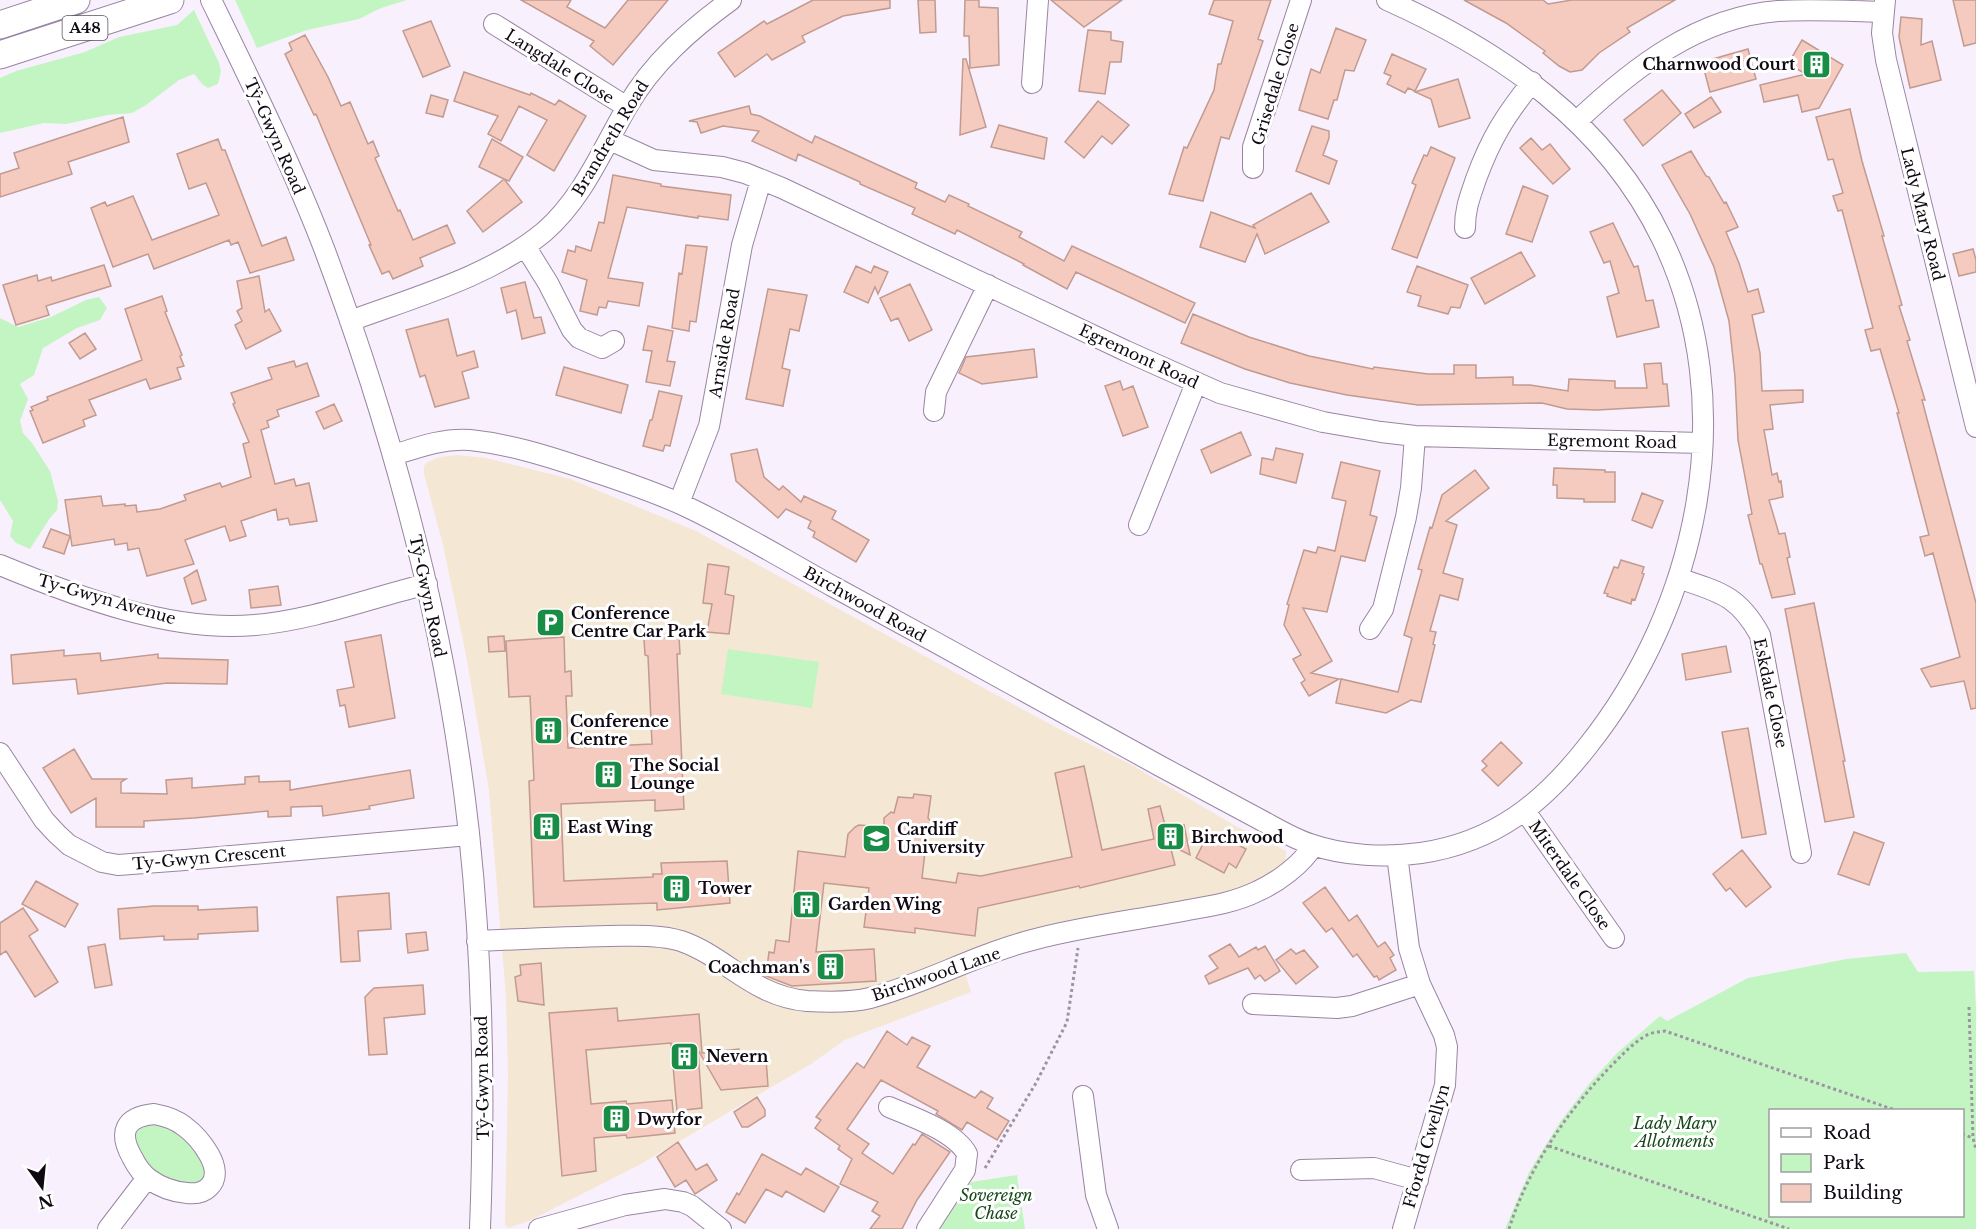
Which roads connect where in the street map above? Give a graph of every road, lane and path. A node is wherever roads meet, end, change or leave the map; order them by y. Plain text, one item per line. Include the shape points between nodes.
1 (76, 0) edge
2 (170, 0) edge
3 (211, 0) edge
4 (731, 0) edge
5 (1038, 0) edge
6 (1301, 0) edge
7 (1387, 0) edge
8 (1884, 6) edge
9 (494, 24) dead end
10 (0, 25) edge
11 (0, 55) edge
12 (1032, 82) dead end
13 (1532, 82) junction
14 (627, 107) junction
15 (1577, 121) junction
16 (610, 140) junction
17 (1253, 168) dead end
18 (761, 180) junction
19 (1465, 228) dead end
20 (525, 246) junction
21 (988, 285) junction
22 (350, 321) junction
23 (614, 341) dead end
24 (1196, 383) junction
25 (934, 411) dead end
26 (1976, 427) edge
27 (1415, 435) junction
28 (1702, 443) junction
29 (393, 454) junction
30 (679, 503) junction
31 (1139, 525) dead end
32 (0, 565) edge
33 (1678, 578) junction
34 (427, 584) junction
35 (1370, 629) dead end
36 (0, 753) edge
37 (1525, 812) junction
38 (469, 835) junction
39 (1313, 846) junction
40 (1802, 853) dead end
41 (1397, 855) junction
42 (1080, 928) junction
43 (1614, 938) dead end
44 (477, 942) junction
45 (1420, 984) junction
46 (1253, 1004) dead end
47 (1969, 1007) dead end
48 (1083, 1096) dead end
49 (889, 1107) dead end
50 (1892, 1109) edge
51 (1964, 1135) edge
52 (1973, 1138) junction
53 (1549, 1146) junction
54 (1976, 1149) edge
55 (1301, 1170) dead end
56 (982, 1173) dead end
57 (147, 1178) junction
58 (1418, 1180) junction
59 (108, 1229) edge
60 (480, 1229) edge
61 (539, 1229) edge
62 (721, 1229) edge
63 (927, 1229) edge
64 (1108, 1229) edge
65 (1403, 1229) edge
66 (1509, 1229) edge
67 (1789, 1229) edge

1 - 10 highway, A48
2 - 11 highway, A48
3 - 22 street, Tŷ-Gwyn Road via 304,198
4 - 14 street, Brandreth Road via 680,41 647,77
5 - 12 street
6 - 17 street, Grisedale Close via 1253,147
7 - 13 street via 1463,37
8 - 15 street via 1777,11 1720,24 1652,58
8 - 26 street, Lady Mary Road via 1883,46 1889,76
9 - 14 street, Langdale Close
13 - 15 street
13 - 19 street via 1503,120 1486,152 1465,209
14 - 16 street, Brandreth Road
15 - 28 street via 1615,164 1642,203 1681,282 1699,357
16 - 18 street, Egremont Road via 654,160 722,167
16 - 20 street, Brandreth Road via 573,200
18 - 21 street, Egremont Road
18 - 30 street, Arnside Road via 742,245 709,426
20 - 22 street, Brandreth Road via 474,274
20 - 23 street via 579,338 602,348
21 - 24 street, Egremont Road
21 - 25 street via 936,392
22 - 29 street, Tŷ-Gwyn Road
24 - 27 street, Egremont Road via 1247,402 1323,422
24 - 31 street
27 - 28 street, Egremont Road
27 - 35 street via 1406,517 1383,609
28 - 33 street via 1696,502
29 - 30 street, Birchwood Road via 440,441 492,443 565,462
29 - 34 street, Tŷ-Gwyn Road
30 - 39 street, Birchwood Road
32 - 34 street, Ty-Gwyn Avenue via 137,612 221,626 291,619
33 - 37 street via 1650,649 1612,714 1572,766
33 - 40 street, Eskdale Close via 1729,597 1760,636
34 - 38 street, Tŷ-Gwyn Road
36 - 38 street, Ty-Gwyn Crescent via 57,834 85,855 118,865
37 - 41 street via 1476,838 1437,850
37 - 43 street, Miterdale Close
38 - 44 street, Tŷ-Gwyn Road
39 - 41 street via 1347,853
39 - 42 street, Birchwood Lane via 1274,882 1239,899
41 - 45 street, Ffordd Cwellyn via 1407,939
42 - 44 street, Birchwood Lane via 1016,945 868,998 834,1001 805,1001 765,990 679,940 630,936
42 - 56 path via 1067,1022
44 - 60 street, Tŷ-Gwyn Road via 483,1087
45 - 46 street via 1336,1008
45 - 58 street, Ffordd Cwellyn via 1444,1035 1447,1066
47 - 52 path
48 - 64 street via 1096,1195
49 - 63 street via 960,1143 968,1154 965,1170
50 - 53 path via 1665,1031 1649,1034 1630,1047 1568,1116
51 - 52 path
52 - 54 path
53 - 66 path
53 - 67 path
55 - 58 street via 1374,1168
57 - 57 street via 180,1192 202,1192 210,1187 214,1166 206,1150 185,1127 170,1118 141,1115 126,1128 125,1138 135,1163
57 - 59 street
58 - 65 street, Ffordd Cwellyn
61 - 62 street via 625,1205 665,1199 692,1206

